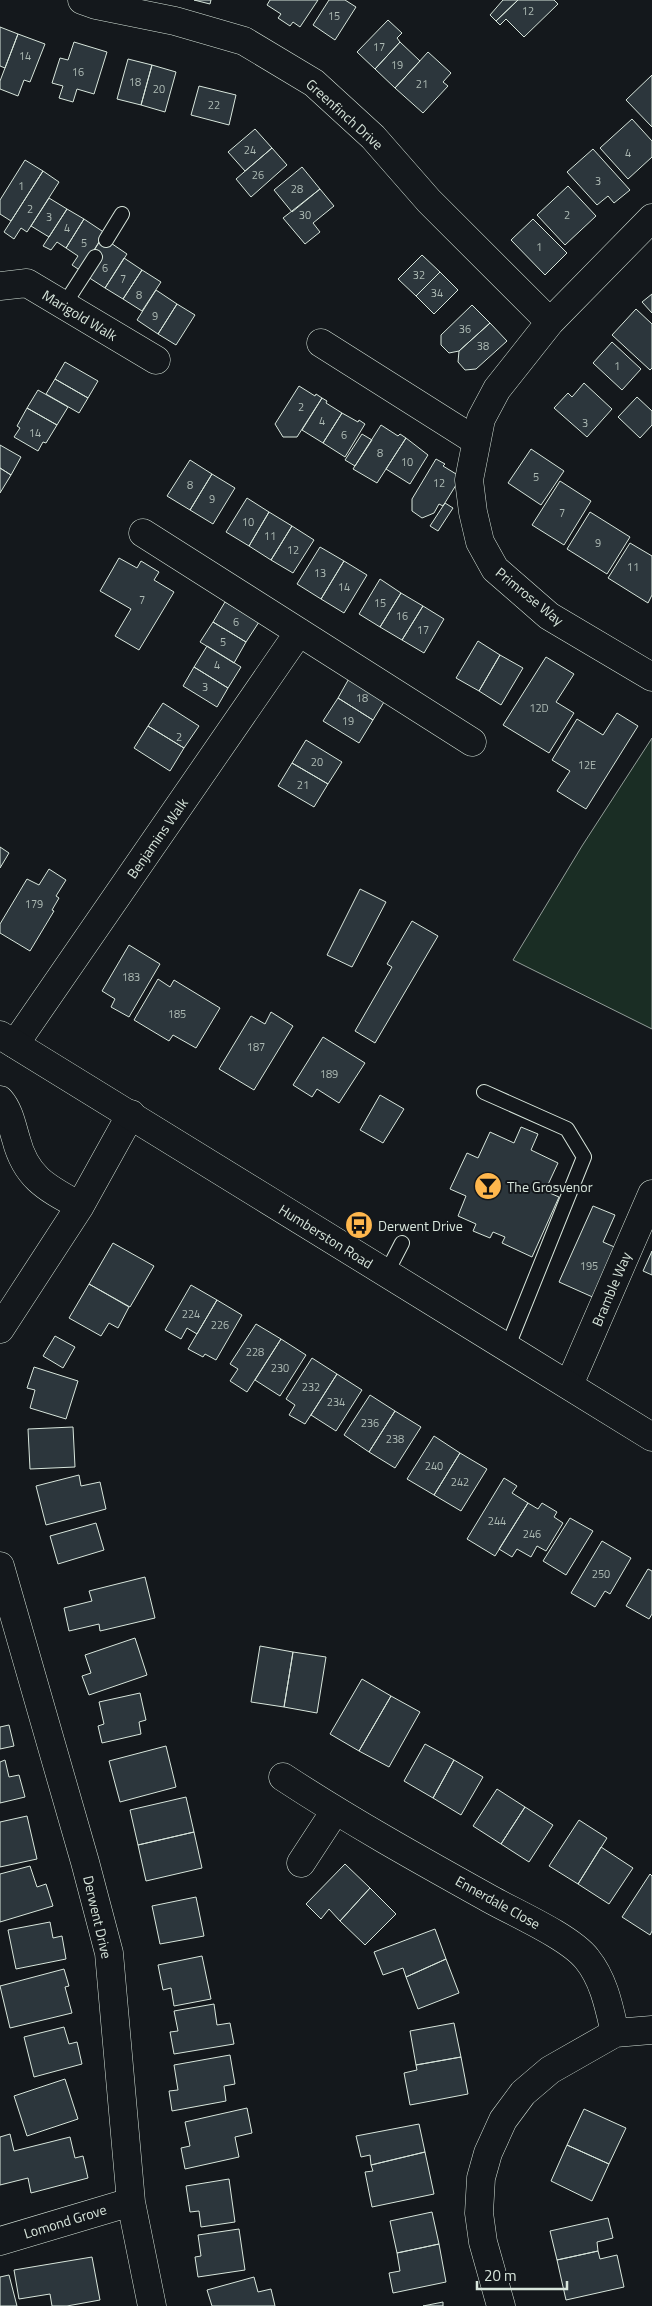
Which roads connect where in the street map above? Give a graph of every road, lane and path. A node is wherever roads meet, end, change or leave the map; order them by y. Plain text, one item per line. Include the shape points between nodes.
1 (92, 2) edge
2 (122, 214) dead end
3 (652, 218) edge
4 (106, 240) dead end
5 (95, 257) dead end
6 (0, 286) edge
7 (64, 305) junction
8 (550, 322) junction
9 (321, 343) dead end
10 (156, 360) dead end
11 (476, 441) junction
12 (143, 533) dead end
13 (299, 632) junction
14 (652, 677) edge
15 (472, 742) dead end
16 (8, 1040) edge
17 (484, 1092) dead end
18 (0, 1100) edge
19 (131, 1114) junction
20 (652, 1194) edge
21 (80, 1206) junction
22 (402, 1243) dead end
23 (386, 1274) junction
24 (0, 1329) edge
25 (508, 1346) junction
26 (569, 1385) junction
27 (652, 1437) edge
28 (0, 1566) edge
29 (283, 1777) dead end
30 (335, 1811) junction
31 (301, 1863) dead end
32 (652, 2030) edge
33 (615, 2033) junction
34 (131, 2202) junction
35 (0, 2241) edge
36 (152, 2306) edge
37 (501, 2306) edge

1 - 8 street, Greenfinch Drive via 244,41 314,83 373,137 429,201
2 - 4 lane
3 - 8 street, Primrose Way
5 - 7 lane
6 - 7 street, Marigold Walk via 27,283
7 - 10 street, Marigold Walk
8 - 11 street, Primrose Way via 497,389 481,419
9 - 11 street
11 - 14 street, Primrose Way via 469,480 473,512 480,542 495,569 549,616
12 - 13 street
13 - 15 street
13 - 16 street, Benjamins Walk
16 - 19 street, Humberston Road
17 - 25 lane via 566,1129 584,1157
18 - 21 street via 11,1122 20,1157 32,1174 48,1188
19 - 21 street
19 - 23 street, Humberston Road
20 - 26 street, Bramble Way
21 - 24 street
22 - 23 lane
23 - 25 street, Humberston Road
25 - 26 street, Humberston Road
26 - 27 street, Humberston Road
28 - 34 street, Derwent Drive via 109,1953
29 - 30 street, Ennerdale Close
30 - 31 street
30 - 33 street, Ennerdale Close via 544,1928 586,1957 598,1976
32 - 33 street
33 - 37 street via 550,2070 523,2093 503,2120 488,2153 481,2178 479,2213 483,2242
34 - 35 street, Lomond Grove
34 - 36 street, Derwent Drive

